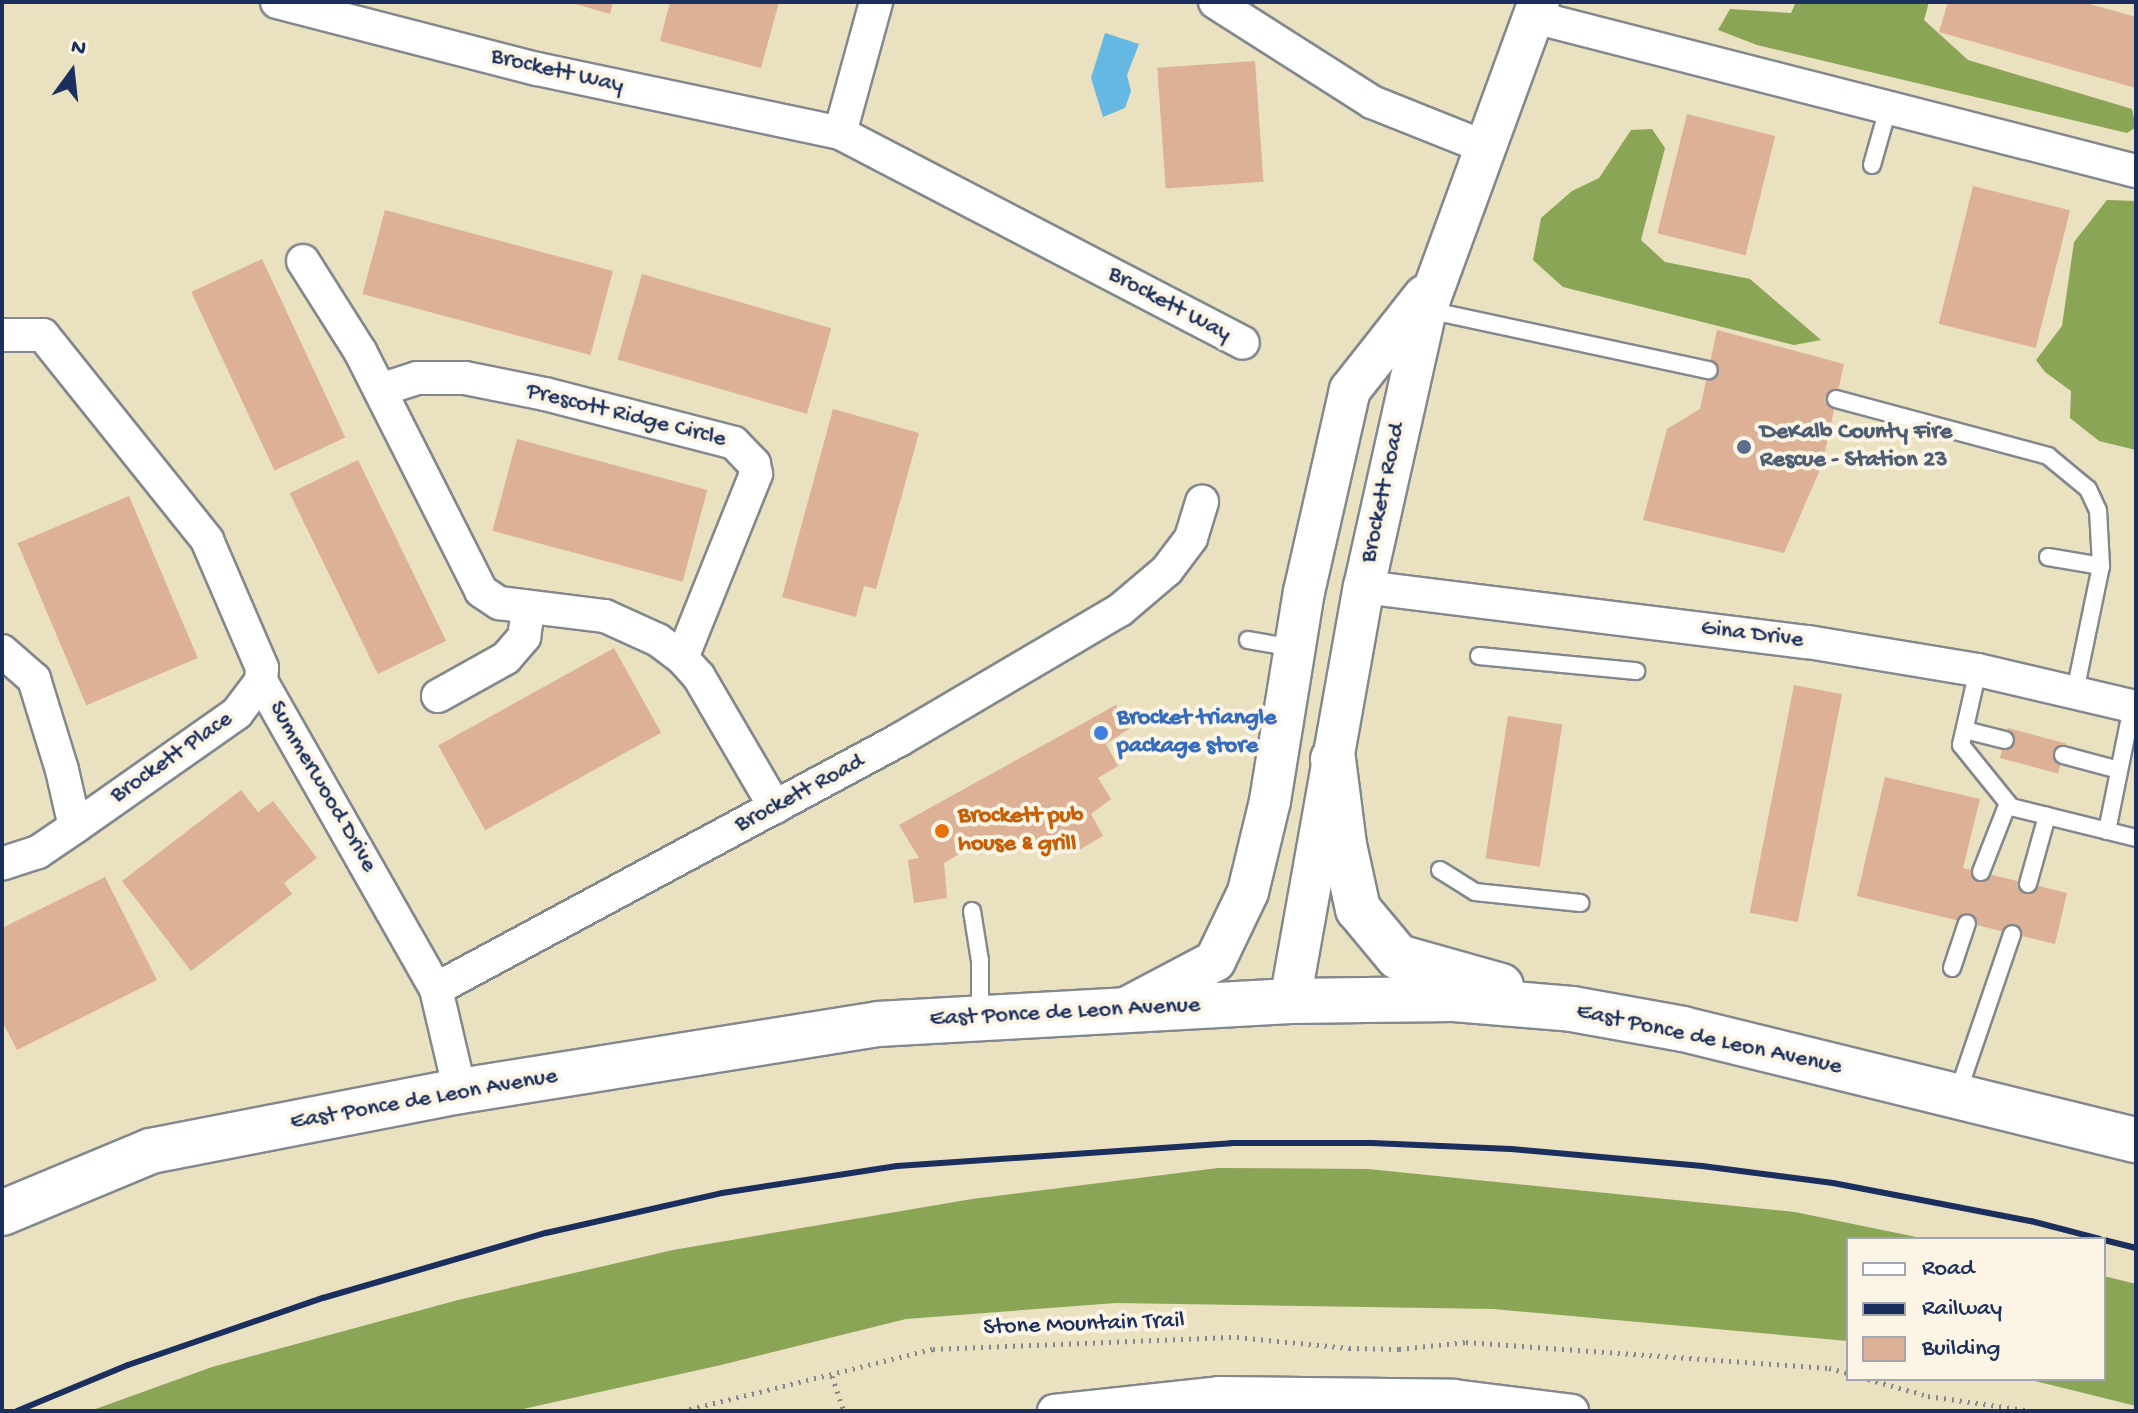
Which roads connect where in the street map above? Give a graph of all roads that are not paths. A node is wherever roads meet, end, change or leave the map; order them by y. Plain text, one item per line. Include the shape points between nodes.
1 (277, 2) edge
2 (876, 2) edge
3 (1215, 2) edge
4 (1536, 10) edge
5 (1888, 109) junction
6 (840, 133) junction
7 (1487, 148) junction
8 (1872, 165) dead end
9 (2136, 171) edge
10 (303, 261) dead end
11 (1432, 294) junction
12 (2, 335) edge
13 (1243, 343) dead end
14 (1709, 370) dead end
15 (380, 390) junction
16 (1836, 399) dead end
17 (1202, 502) dead end
18 (2048, 557) dead end
19 (2101, 566) junction
20 (1364, 587) junction
21 (529, 607) junction
22 (1248, 640) dead end
23 (1295, 648) junction
24 (2, 651) edge
25 (1479, 656) dead end
26 (682, 658) junction
27 (1978, 670) junction
28 (1636, 671) dead end
29 (261, 681) junction
30 (2075, 692) junction
31 (438, 696) dead end
32 (2134, 707) edge
33 (1965, 730) junction
34 (2005, 740) dead end
35 (2063, 755) dead end
36 (1333, 759) junction
37 (2119, 770) junction
38 (2008, 803) junction
39 (775, 807) junction
40 (2047, 816) junction
41 (75, 827) junction
42 (2107, 831) junction
43 (2136, 838) edge
44 (2, 864) edge
45 (1440, 870) dead end
46 (1981, 872) dead end
47 (2028, 884) dead end
48 (1580, 903) dead end
49 (972, 911) dead end
50 (1967, 923) dead end
51 (2012, 934) dead end
52 (1952, 968) dead end
53 (436, 989) junction
54 (1290, 1001) junction
55 (1572, 1009) junction
56 (1122, 1010) junction
57 (980, 1019) junction
58 (460, 1091) junction
59 (1956, 1097) junction
60 (2134, 1133) edge
61 (2, 1213) edge
62 (1452, 1404) edge
63 (1054, 1411) edge
64 (1572, 1411) edge

1 - 6 street, Brockett Way via 537,69
2 - 6 street
3 - 7 street via 1372,102
4 - 5 street
4 - 7 street, Brockett Road
5 - 8 lane
5 - 9 street
6 - 13 street, Brockett Way
7 - 11 street, Brockett Road
10 - 15 street
11 - 14 lane
11 - 20 street, Brockett Road
11 - 23 street via 1350,390
12 - 29 street, Summerwood Drive via 43,335 207,540 262,668
15 - 21 street via 481,591 499,603
15 - 26 street, Prescott Ridge Circle via 417,378 465,378 734,443 754,464 756,474
16 - 19 lane via 2048,456 2088,489 2098,510
17 - 39 street, Brockett Road via 1191,538 1167,570 1120,610
18 - 19 lane
19 - 30 lane
20 - 27 street, Gina Drive via 1808,642
20 - 36 street, Brockett Road
21 - 26 street via 605,616 658,640
21 - 31 street via 524,637 506,658
22 - 23 lane
23 - 56 street via 1270,801 1248,892 1222,947 1215,961
24 - 41 street via 34,679
25 - 28 lane
26 - 39 street via 699,677
27 - 30 street, Gina Drive
27 - 33 lane
29 - 41 street, Brockett Place via 237,713
29 - 53 street, Summerwood Drive
30 - 32 street, Gina Drive
32 - 37 lane
33 - 34 lane
33 - 38 lane via 1961,745
35 - 37 lane
36 - 54 street, Brockett Road
36 - 55 main road via 1358,909 1398,957
37 - 42 lane
38 - 40 lane
38 - 46 lane
39 - 53 street, Brockett Road
40 - 42 lane
40 - 47 lane
41 - 44 street, Brockett Place via 38,852
42 - 43 lane
45 - 48 lane via 1475,892
49 - 57 lane via 980,961
50 - 52 lane
51 - 59 lane
53 - 58 street, Summerwood Drive
54 - 55 main road, East Ponce de Leon Avenue via 1454,999
54 - 56 main road, East Ponce de Leon Avenue
55 - 59 main road, East Ponce de Leon Avenue via 1683,1029
56 - 57 main road, East Ponce de Leon Avenue
57 - 58 main road, East Ponce de Leon Avenue via 878,1024
58 - 61 main road, East Ponce de Leon Avenue via 151,1151
59 - 60 main road, East Ponce de Leon Avenue
62 - 63 street via 1219,1393
62 - 64 street

